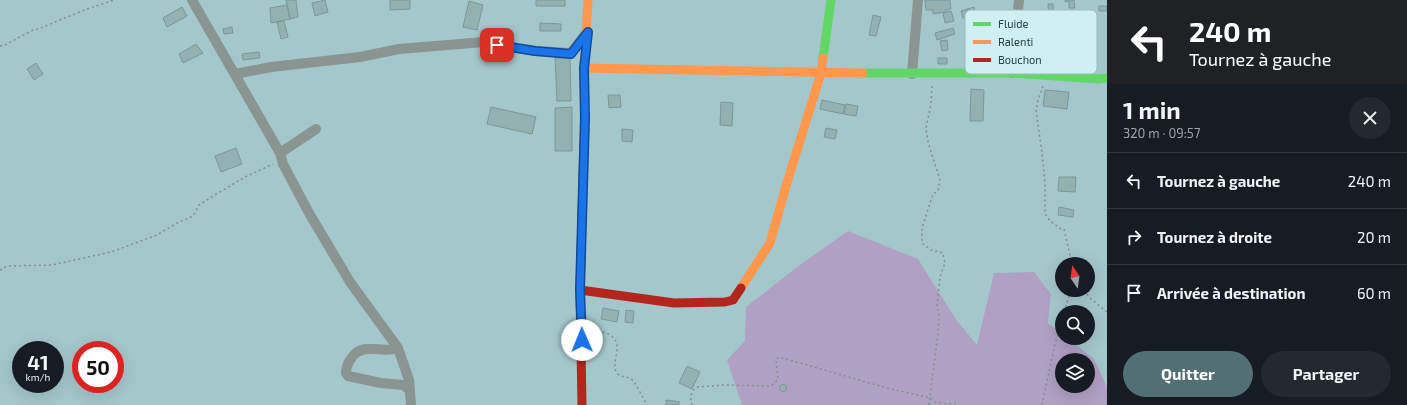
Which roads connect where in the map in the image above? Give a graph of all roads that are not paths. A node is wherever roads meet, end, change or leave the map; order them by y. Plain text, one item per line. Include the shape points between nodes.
1 (192, 0) edge
2 (588, 0) edge
3 (831, 0) edge
4 (918, 0) edge
5 (1019, 0) edge
6 (1018, 10) edge
7 (588, 32) junction
8 (584, 68) junction
9 (821, 73) junction
10 (235, 74) junction
11 (912, 74) junction
12 (965, 74) edge
13 (1029, 74) edge
14 (1107, 78) edge
15 (316, 129) dead end
16 (280, 153) junction
17 (580, 290) junction
18 (398, 348) junction
19 (410, 390) junction
20 (411, 405) edge
21 (582, 405) edge

1 - 10 street
2 - 7 street
3 - 9 street
4 - 11 street
5 - 6 street
7 - 8 street
7 - 10 street via 571,54 484,42 399,49 360,57 271,67
8 - 9 street
8 - 17 street
9 - 11 street
9 - 17 street via 770,243 733,300 674,303
10 - 16 street
11 - 12 street
13 - 14 street
15 - 16 street
16 - 18 street via 283,164 309,213 343,270
17 - 21 street
18 - 19 street via 410,380
18 - 19 street via 359,350 348,361 346,373 348,376 403,385
19 - 20 street

